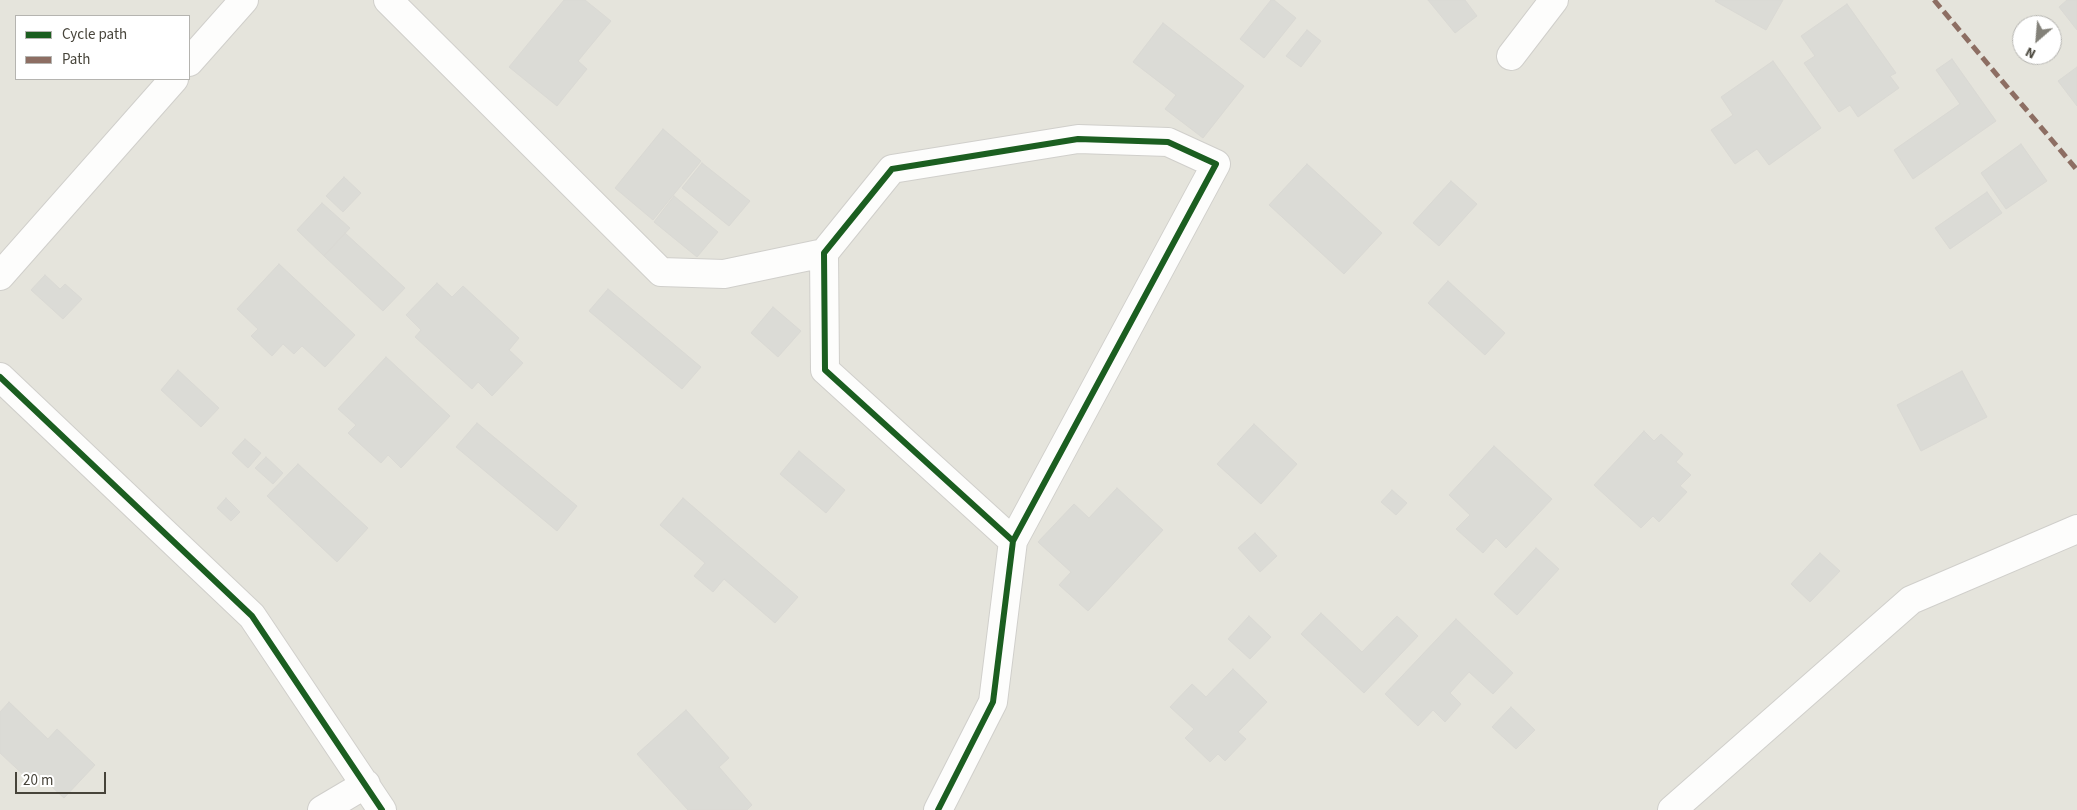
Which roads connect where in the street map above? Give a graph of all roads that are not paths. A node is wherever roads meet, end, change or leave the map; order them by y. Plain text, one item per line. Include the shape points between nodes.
1 (244, 0) edge
2 (388, 0) edge
3 (1554, 0) edge
4 (1511, 56) dead end
5 (190, 61) edge
6 (173, 80) edge
7 (824, 253) junction
8 (1, 270) edge
9 (0, 377) edge
10 (2077, 528) edge
11 (1014, 541) junction
12 (366, 784) junction
13 (322, 810) edge
14 (382, 810) edge
15 (938, 810) edge
16 (1672, 810) edge

1 - 5 street
2 - 7 street via 661,272 724,274
3 - 4 street
6 - 8 street
7 - 11 street via 825,370
7 - 11 street via 892,169 1078,139 1168,142 1216,164
9 - 12 street via 252,616
10 - 16 street via 1911,600
11 - 15 street via 993,702
12 - 13 street
12 - 14 street

